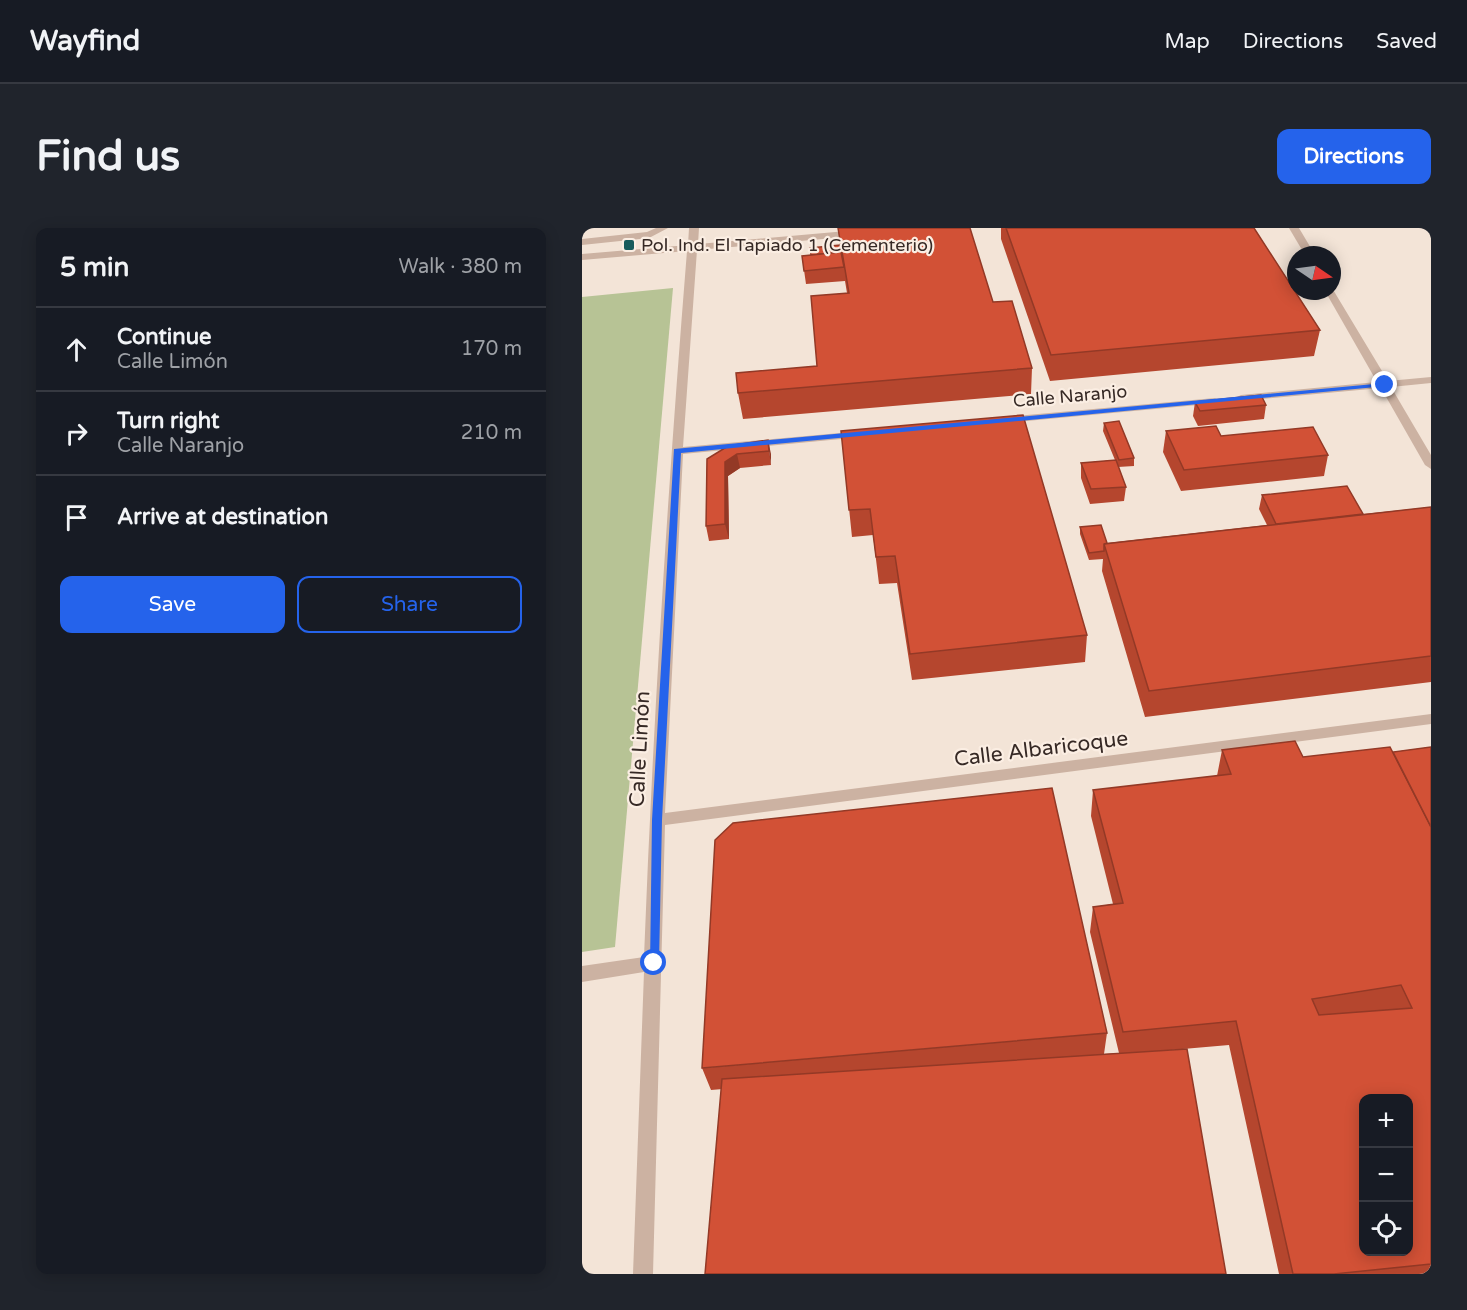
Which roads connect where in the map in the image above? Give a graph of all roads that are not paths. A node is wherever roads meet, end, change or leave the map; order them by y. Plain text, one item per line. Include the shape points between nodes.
1 (663, 228) edge
2 (694, 228) edge
3 (1294, 228) edge
4 (868, 232) edge
5 (582, 242) edge
6 (693, 246) junction
7 (1305, 246) edge
8 (582, 257) edge
9 (1335, 300) edge
10 (1431, 381) edge
11 (1385, 385) junction
12 (996, 421) edge
13 (878, 432) edge
14 (677, 451) junction
15 (1431, 465) edge
16 (1431, 719) edge
17 (657, 820) junction
18 (654, 963) junction
19 (582, 974) edge
20 (643, 1274) edge

1 - 5 street via 649,235
2 - 6 street, Calle Limón
3 - 7 street
4 - 6 street
6 - 8 street
6 - 14 street, Calle Limón
9 - 11 street
10 - 11 street, Calle Naranjo
11 - 12 street, Calle Naranjo
11 - 15 street
13 - 14 street
14 - 17 street, Calle Limón
16 - 17 street, Calle Albaricoque
17 - 18 street, Calle Limón
18 - 19 street
18 - 20 street, Calle Limón

